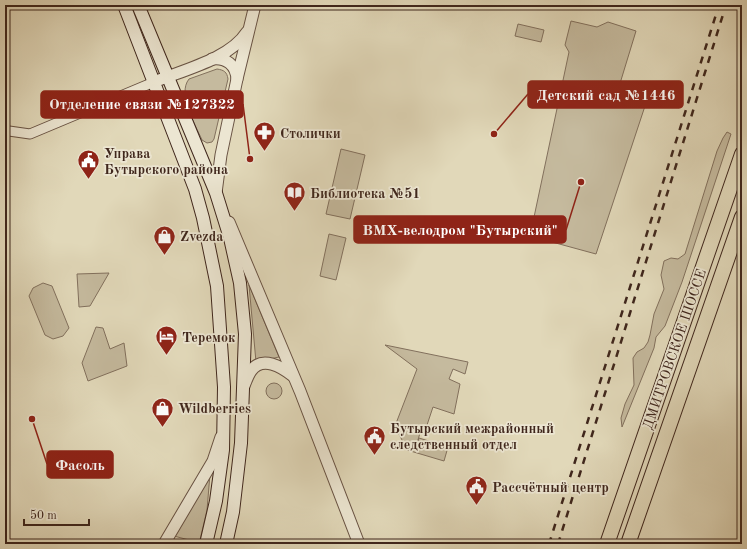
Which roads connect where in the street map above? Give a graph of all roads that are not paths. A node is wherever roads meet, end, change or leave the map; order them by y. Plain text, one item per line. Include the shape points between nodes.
1 (124, 5) edge
2 (138, 5) edge
3 (255, 5) edge
4 (250, 26) junction
5 (212, 59) junction
6 (168, 76) junction
7 (237, 79) junction
8 (154, 82) junction
9 (5, 132) edge
10 (742, 154) edge
11 (221, 156) junction
12 (207, 169) junction
13 (190, 174) junction
14 (216, 193) junction
15 (220, 207) junction
16 (742, 217) edge
17 (294, 376) junction
18 (244, 388) junction
19 (224, 423) junction
20 (164, 544) edge
21 (206, 544) edge
22 (226, 544) edge
23 (359, 544) edge
24 (607, 544) edge
25 (628, 544) edge

1 - 8 main road
2 - 6 main road
3 - 4 street
4 - 5 street via 233,48
4 - 7 street
5 - 6 street
5 - 7 street via 230,62 237,73
6 - 8 street
6 - 12 main road
7 - 11 street
8 - 9 street via 30,134
8 - 13 main road
10 - 24 main road, ДМИТРОВСКОЕ ШОССЕ
11 - 12 street
11 - 14 street
12 - 13 street
12 - 14 main road
13 - 19 main road via 203,218 217,286
14 - 15 main road
15 - 17 street via 235,234
15 - 18 main road via 240,283 245,334
16 - 25 main road, ДМИТРОВСКОЕ ШОССЕ
17 - 18 street via 279,366 264,363 251,370
17 - 23 street
18 - 22 main road via 241,443 233,512
19 - 20 street via 213,461
19 - 21 main road via 216,500

